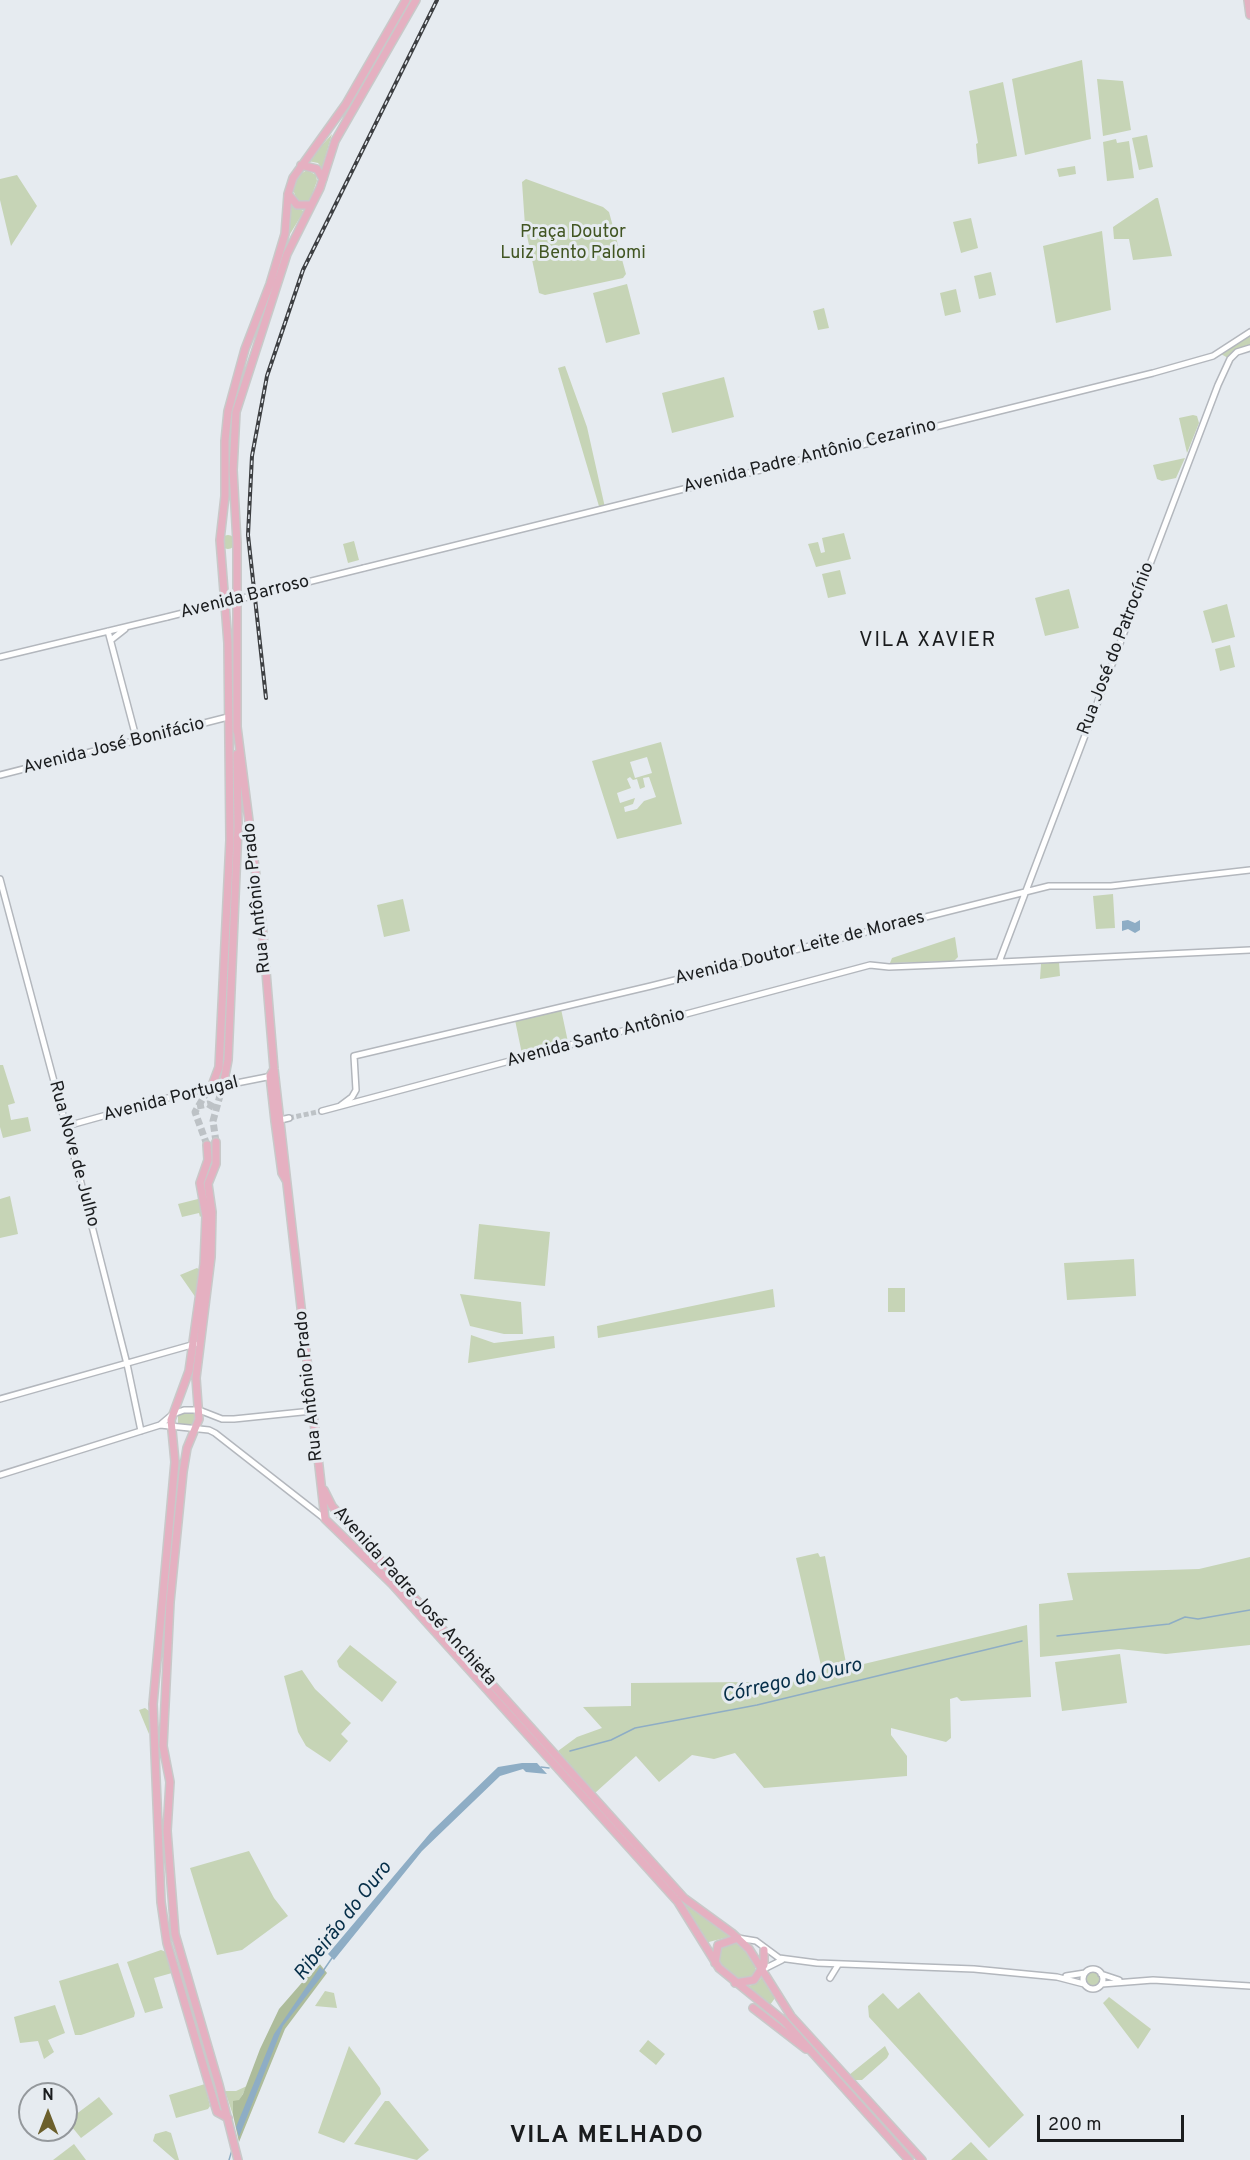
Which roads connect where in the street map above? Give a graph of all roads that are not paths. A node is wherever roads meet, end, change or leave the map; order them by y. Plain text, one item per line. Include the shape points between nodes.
1 (406, 0) edge
2 (416, 0) edge
3 (1248, 0) edge
4 (1250, 15) edge
5 (301, 165) junction
6 (323, 178) junction
7 (288, 194) junction
8 (310, 205) junction
9 (1250, 332) edge
10 (1250, 348) edge
11 (1213, 356) junction
12 (1228, 362) junction
13 (222, 529) junction
14 (236, 535) junction
15 (237, 550) junction
16 (221, 551) junction
17 (364, 568) joint
18 (126, 628) junction
19 (108, 631) junction
20 (111, 640) junction
21 (0, 657) edge
22 (228, 717) junction
23 (237, 727) junction
24 (137, 741) junction
25 (0, 775) edge
26 (1250, 870) edge
27 (0, 879) edge
28 (1026, 892) junction
29 (1250, 950) edge
30 (999, 962) junction
31 (274, 1073) junction
32 (224, 1081) tunnel mouth
33 (213, 1083) tunnel mouth
34 (356, 1090) junction
35 (362, 1100) junction
36 (340, 1106) junction
37 (322, 1111) tunnel mouth
38 (67, 1126) junction
39 (216, 1142) tunnel mouth
40 (207, 1145) tunnel mouth
41 (196, 1343) junction
42 (127, 1364) junction
43 (0, 1399) edge
44 (199, 1410) junction
45 (312, 1411) junction
46 (173, 1414) junction
47 (160, 1425) junction
48 (172, 1427) junction
49 (196, 1428) junction
50 (141, 1431) junction
51 (0, 1475) edge
52 (322, 1485) junction
53 (170, 1505) junction
54 (179, 1514) junction
55 (325, 1519) junction
56 (167, 1770) junction
57 (155, 1773) junction
58 (156, 1789) junction
59 (170, 1789) junction
60 (738, 1938) junction
61 (722, 1942) junction
62 (703, 1945) junction
63 (764, 1950) junction
64 (794, 1960) junction
65 (715, 1963) junction
66 (838, 1965) junction
67 (762, 1970) junction
68 (1085, 1973) junction
69 (1101, 1974) junction
70 (1057, 1977) junction
71 (830, 1978) dead end
72 (1124, 1981) junction
73 (735, 1983) junction
74 (1102, 1983) junction
75 (1084, 1984) junction
76 (1250, 1986) edge
77 (778, 1998) junction
78 (753, 2008) dead end
79 (770, 2008) junction
80 (761, 2014) junction
81 (811, 2052) junction
82 (229, 2120) junction
83 (237, 2157) edge
84 (909, 2160) edge
85 (922, 2160) edge

1 - 5 main road via 346,104
2 - 6 main road via 343,124
3 - 4 main road
5 - 6 main road via 317,169
5 - 7 main road
6 - 8 main road
7 - 8 main road via 297,205
7 - 13 main road via 285,234 228,411
8 - 14 main road via 287,254 236,412
9 - 11 street, Avenida Padre Antônio Cezarino
10 - 12 street via 1237,352
11 - 12 street
11 - 17 street, Avenida Padre Antônio Cezarino
12 - 28 street, Rua José do Patrocínio
13 - 14 main road
13 - 16 main road
14 - 15 main road
15 - 16 main road via 227,554
15 - 23 main road
16 - 22 main road via 228,643
17 - 18 street, Avenida Barroso, bridge
18 - 19 street, Avenida Barroso
18 - 20 street, Avenida Barroso
19 - 20 street
19 - 21 street, Avenida Barroso
20 - 24 street
22 - 24 street, Avenida José Bonifácio
22 - 33 main road via 230,840 219,1067
23 - 31 main road, Rua Antônio Prado via 262,923
23 - 32 main road via 238,827
24 - 25 street, Avenida José Bonifácio
26 - 28 street, Avenida Doutor Leite de Moraes via 1111,886 1049,886
27 - 38 street, Rua Nove de Julho
28 - 30 street, Rua José do Patrocínio
28 - 34 street, Avenida Doutor Leite de Moraes via 354,1056
29 - 30 street, Avenida Santo Antônio
30 - 35 street, Avenida Santo Antônio via 870,965
31 - 38 street, Avenida Portugal
31 - 45 main road, Rua Antônio Prado via 282,1120 282,1173 286,1180
34 - 35 street
34 - 36 street
35 - 36 street, Avenida Santo Antônio
36 - 37 street, Avenida Santo Antônio
38 - 42 street, Rua Nove de Julho
39 - 41 main road via 216,1164 208,1184 211,1257
40 - 41 main road via 207,1167 200,1183 206,1242
41 - 42 street
41 - 44 main road
41 - 46 main road
42 - 43 street
42 - 50 street, Rua Nove de Julho
44 - 45 street via 222,1419
44 - 46 street
44 - 49 main road
45 - 52 main road, Rua Antônio Prado
46 - 47 street
46 - 48 main road
47 - 48 street
47 - 50 street
48 - 49 street
48 - 53 main road via 175,1461
49 - 54 main road via 184,1459
49 - 55 street via 215,1433
50 - 51 street
52 - 55 main road, Avenida Padre José Anchieta
52 - 60 main road, Avenida Padre José Anchieta via 332,1506 684,1898
53 - 54 main road
53 - 57 main road via 153,1704
54 - 56 main road via 163,1699 162,1746
55 - 62 main road, Avenida Padre José Anchieta via 392,1584 678,1902
56 - 57 main road
56 - 59 main road
57 - 58 main road
58 - 59 main road
58 - 82 main road via 161,1902 167,1943 217,2112
59 - 82 main road via 166,1831 175,1934
60 - 61 main road
60 - 63 street via 751,1939
60 - 67 main road, Avenida Padre José Anchieta
61 - 62 main road
61 - 65 main road
62 - 65 main road, Avenida Padre José Anchieta
63 - 64 street
63 - 67 main road
64 - 66 street
64 - 67 street via 775,1962
65 - 73 main road, Avenida Padre José Anchieta
66 - 70 street via 974,1969
66 - 71 street
67 - 73 main road via 751,1982
67 - 77 main road, Avenida Padre José Anchieta
68 - 69 street via 1092,1970
68 - 70 street
68 - 75 street
69 - 72 street
69 - 74 street
70 - 75 street
72 - 74 street
72 - 76 street
73 - 79 main road, Avenida Padre José Anchieta
74 - 75 street via 1093,1989
77 - 79 main road
77 - 85 main road, Avenida Padre José Anchieta
78 - 80 main road
79 - 80 main road
79 - 81 main road, Avenida Padre José Anchieta
80 - 81 main road
81 - 84 main road, Avenida Padre José Anchieta
82 - 83 main road

